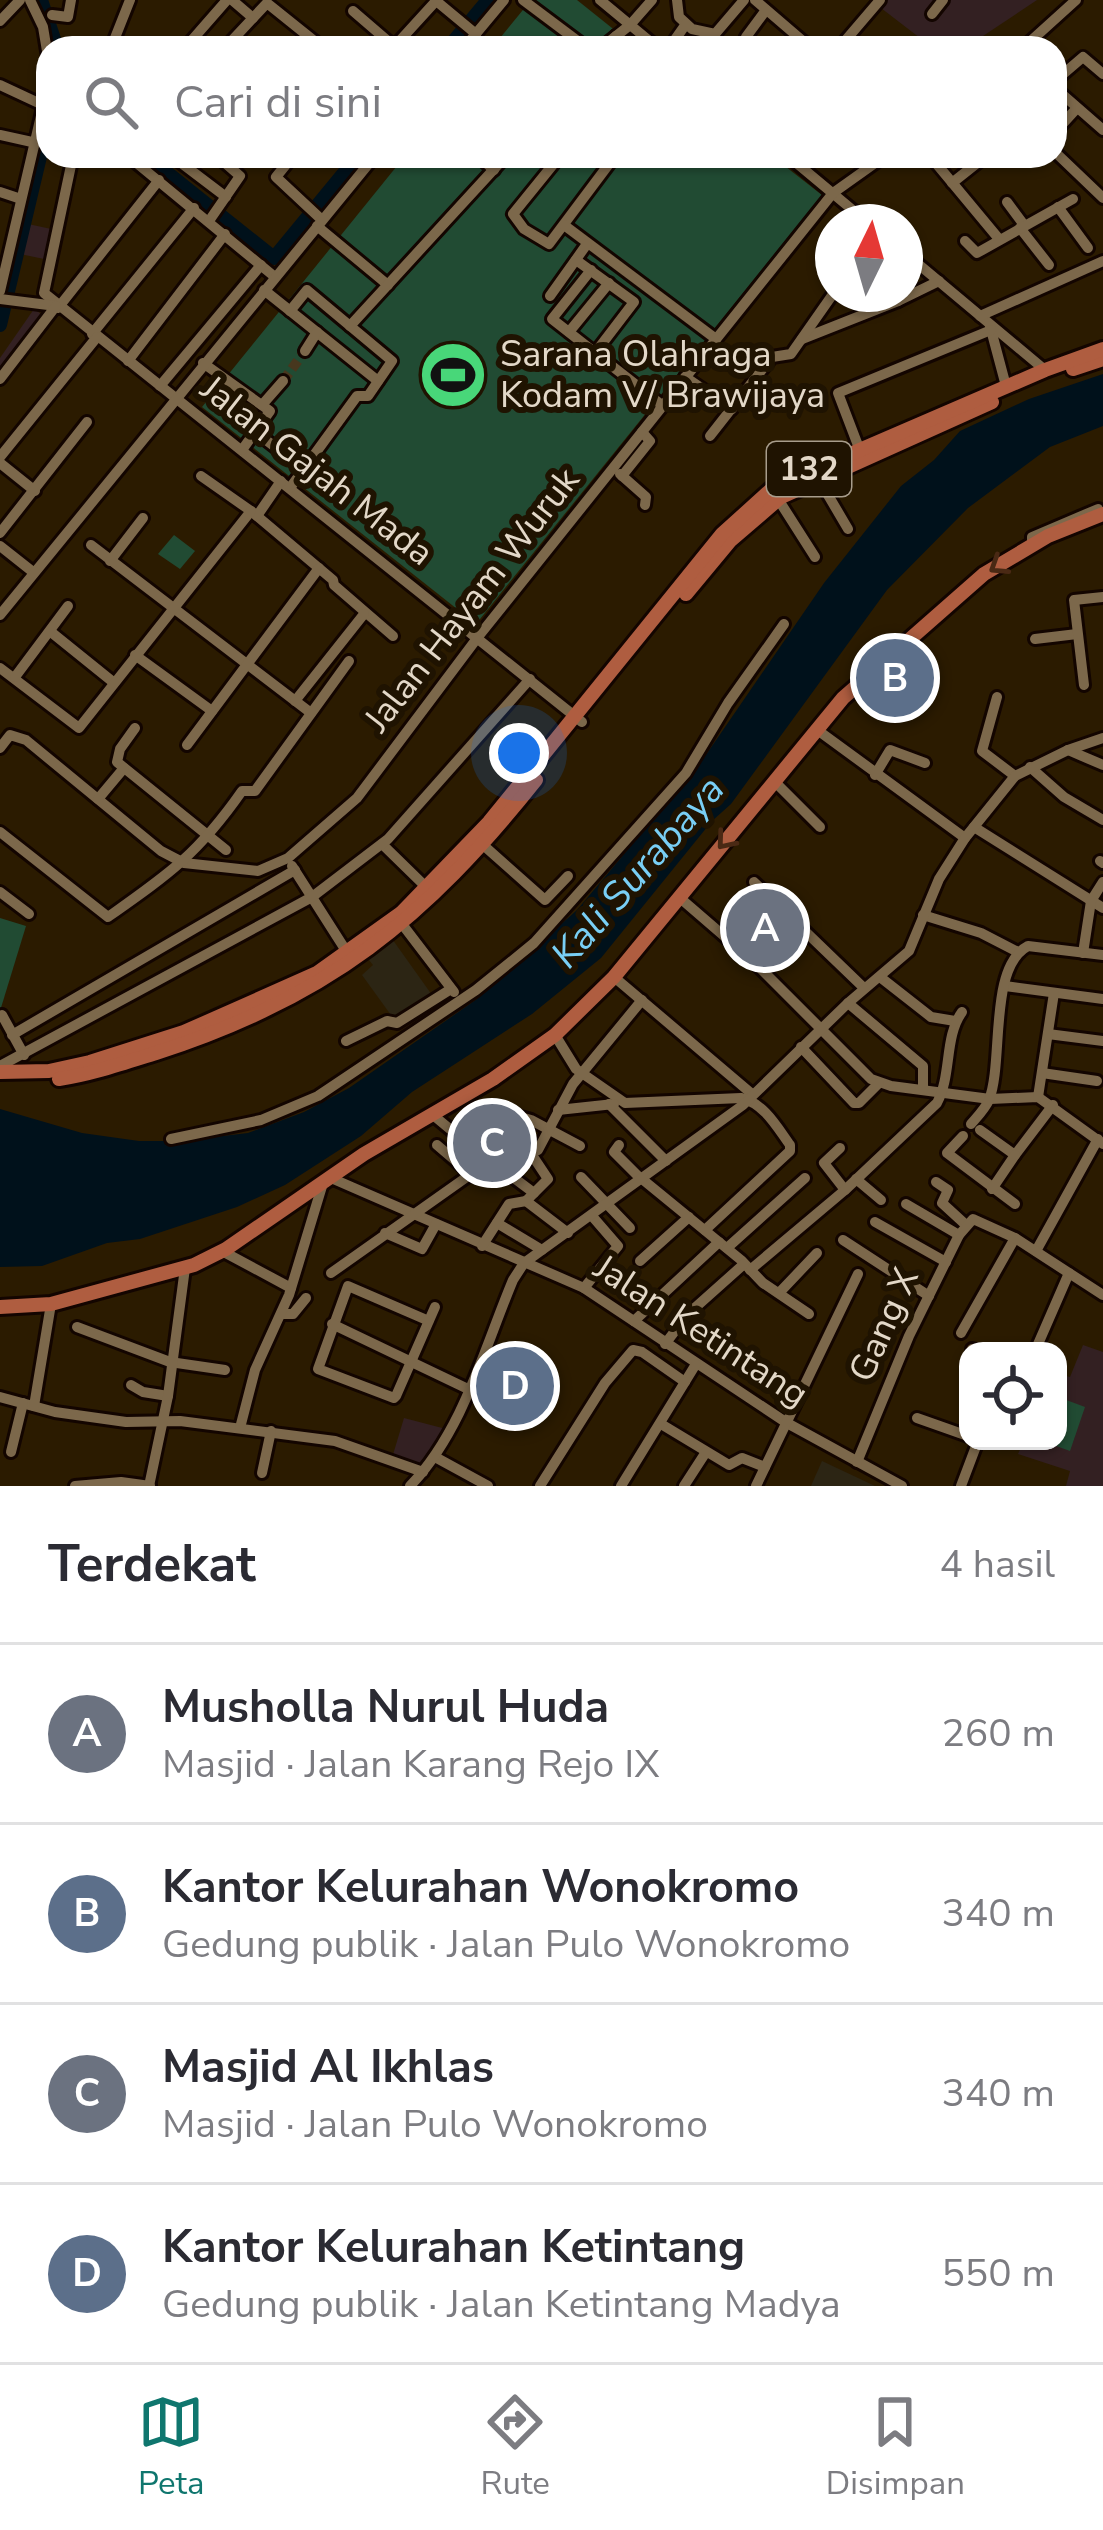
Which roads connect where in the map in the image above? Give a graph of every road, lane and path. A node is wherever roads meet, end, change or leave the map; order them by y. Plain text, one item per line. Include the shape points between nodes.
1 (20, 0) edge
2 (30, 0) edge
3 (71, 0) edge
4 (130, 0) edge
5 (230, 0) edge
6 (436, 0) edge
7 (504, 0) edge
8 (523, 0) edge
9 (600, 0) edge
10 (652, 0) edge
11 (677, 0) edge
12 (744, 0) edge
13 (754, 0) edge
14 (880, 0) edge
15 (943, 0) edge
16 (1076, 0) edge
17 (766, 10) junction
18 (352, 11) dead end
19 (52, 14) dead end
20 (932, 14) dead end
21 (253, 18) junction
22 (0, 21) edge
23 (686, 24) junction
24 (630, 25) junction
25 (468, 28) junction
26 (44, 36) edge
27 (116, 36) edge
28 (196, 36) edge
29 (236, 36) edge
30 (308, 36) edge
31 (381, 36) edge
32 (405, 36) edge
33 (466, 36) edge
34 (570, 36) edge
35 (616, 36) edge
36 (643, 36) edge
37 (678, 36) edge
38 (747, 36) edge
39 (797, 36) edge
40 (849, 36) edge
41 (1036, 36) edge
42 (1067, 72) edge
43 (1103, 74) edge
44 (0, 85) edge
45 (1067, 97) edge
46 (36, 102) edge
47 (1077, 108) junction
48 (1067, 119) edge
49 (1103, 130) edge
50 (36, 131) edge
51 (0, 135) edge
52 (32, 142) junction
53 (1067, 164) edge
54 (70, 168) edge
55 (144, 168) edge
56 (182, 168) edge
57 (231, 168) edge
58 (283, 168) edge
59 (364, 168) edge
60 (492, 168) edge
61 (550, 168) edge
62 (606, 168) edge
63 (802, 168) edge
64 (869, 168) edge
65 (939, 168) edge
66 (971, 168) edge
67 (494, 170) joint
68 (159, 180) junction
69 (952, 183) junction
70 (0, 192) edge
71 (833, 194) junction
72 (1103, 198) edge
73 (21, 199) junction
74 (1073, 199) dead end
75 (1007, 202) dead end
76 (845, 204) edge
77 (1058, 207) junction
78 (194, 208) junction
79 (216, 210) junction
80 (319, 221) junction
81 (564, 226) junction
82 (1022, 226) junction
83 (225, 234) junction
84 (999, 239) junction
85 (965, 241) dead end
86 (587, 244) junction
87 (1088, 248) dead end
88 (3, 260) edge
89 (576, 260) junction
90 (1103, 261) edge
91 (261, 265) junction
92 (1049, 265) dead end
93 (923, 268) edge
94 (591, 270) junction
95 (274, 277) junction
96 (939, 281) junction
97 (609, 283) junction
98 (388, 285) junction
99 (923, 287) edge
100 (264, 290) junction
101 (550, 296) dead end
102 (3, 298) edge
103 (57, 307) junction
104 (290, 311) junction
105 (821, 312) edge
106 (860, 312) edge
107 (338, 316) junction
108 (987, 323) junction
109 (350, 326) junction
110 (569, 332) junction
111 (319, 334) junction
112 (94, 336) junction
113 (716, 339) junction
114 (802, 339) junction
115 (1103, 349) edge
116 (305, 351) tunnel mouth
117 (595, 353) junction
118 (1103, 359) edge
119 (128, 362) junction
120 (203, 363) junction
121 (1045, 370) junction
122 (686, 377) junction
123 (0, 379) edge
124 (283, 381) tunnel mouth
125 (378, 381) junction
126 (160, 386) junction
127 (1006, 386) junction
128 (175, 397) junction
129 (218, 403) dead end
130 (262, 405) junction
131 (663, 406) junction
132 (732, 409) junction
133 (87, 422) dead end
134 (935, 422) junction
135 (256, 430) junction
136 (710, 436) dead end
137 (859, 448) junction
138 (242, 450) junction
139 (0, 460) edge
140 (304, 470) junction
141 (618, 472) junction
142 (201, 476) dead end
143 (818, 478) junction
144 (286, 485) junction
145 (35, 490) junction
146 (778, 500) junction
147 (645, 505) dead end
148 (254, 514) junction
149 (1102, 515) edge
150 (143, 518) dead end
151 (848, 529) dead end
152 (0, 533) edge
153 (92, 545) dead end
154 (0, 546) edge
155 (815, 557) dead end
156 (709, 558) junction
157 (110, 561) junction
158 (319, 568) junction
159 (33, 572) junction
160 (1103, 597) edge
161 (68, 606) dead end
162 (173, 609) junction
163 (364, 614) junction
164 (0, 615) edge
165 (784, 624) dead end
166 (51, 632) junction
167 (1077, 634) junction
168 (393, 636) dead end
169 (478, 637) junction
170 (1035, 638) dead end
171 (135, 655) junction
172 (350, 661) dead end
173 (246, 665) junction
174 (0, 668) edge
175 (15, 677) junction
176 (530, 679) junction
177 (113, 682) junction
178 (1084, 685) dead end
179 (997, 698) dead end
180 (296, 701) junction
181 (212, 711) junction
182 (311, 713) junction
183 (579, 719) junction
184 (135, 728) dead end
185 (816, 729) junction
186 (1103, 738) edge
187 (187, 745) dead end
188 (0, 748) edge
189 (1068, 750) junction
190 (925, 763) dead end
191 (1103, 765) edge
192 (1030, 767) junction
193 (124, 768) junction
194 (875, 775) junction
195 (1015, 776) junction
196 (775, 782) junction
197 (98, 799) junction
198 (1103, 820) edge
199 (820, 827) dead end
200 (974, 827) junction
201 (0, 832) edge
202 (960, 835) junction
203 (210, 836) junction
204 (382, 844) junction
205 (482, 844) junction
206 (226, 850) dead end
207 (184, 863) junction
208 (291, 864) junction
209 (568, 876) dead end
210 (754, 882) dead end
211 (1103, 882) edge
212 (426, 887) junction
213 (0, 892) edge
214 (312, 897) junction
215 (680, 898) junction
216 (1097, 904) edge
217 (29, 914) dead end
218 (923, 915) junction
219 (791, 918) junction
220 (402, 924) junction
221 (1018, 952) junction
222 (1083, 953) junction
223 (1103, 956) edge
224 (349, 957) junction
225 (753, 962) junction
226 (614, 976) junction
227 (880, 976) junction
228 (1005, 986) junction
229 (864, 988) junction
230 (1054, 993) junction
231 (455, 994) junction
232 (1103, 999) edge
233 (642, 1000) junction
234 (848, 1003) junction
235 (2, 1015) edge
236 (820, 1029) junction
237 (1048, 1034) junction
238 (12, 1035) junction
239 (555, 1035) junction
240 (346, 1041) dead end
241 (1103, 1041) edge
242 (801, 1047) junction
243 (24, 1055) junction
244 (0, 1073) edge
245 (582, 1073) junction
246 (1042, 1073) junction
247 (1097, 1082) dead end
248 (879, 1083) junction
249 (923, 1090) junction
250 (943, 1092) junction
251 (750, 1096) junction
252 (1039, 1097) junction
253 (990, 1099) junction
254 (625, 1102) junction
255 (609, 1104) junction
256 (1053, 1105) junction
257 (558, 1110) junction
258 (433, 1114) junction
259 (510, 1114) dead end
260 (549, 1129) junction
261 (963, 1136) dead end
262 (171, 1139) dead end
263 (1101, 1142) edge
264 (436, 1144) dead end
265 (619, 1144) dead end
266 (580, 1146) dead end
267 (840, 1148) dead end
268 (532, 1155) junction
269 (1015, 1155) junction
270 (508, 1160) junction
271 (666, 1161) junction
272 (492, 1164) junction
273 (471, 1174) junction
274 (581, 1177) dead end
275 (805, 1178) dead end
276 (641, 1179) junction
277 (856, 1179) junction
278 (327, 1181) junction
279 (936, 1182) dead end
280 (845, 1190) junction
281 (992, 1190) junction
282 (530, 1197) junction
283 (881, 1200) dead end
284 (608, 1203) junction
285 (906, 1204) dead end
286 (1015, 1204) dead end
287 (412, 1213) junction
288 (592, 1216) junction
289 (688, 1217) junction
290 (875, 1222) dead end
291 (497, 1223) junction
292 (436, 1224) junction
293 (966, 1226) junction
294 (630, 1228) dead end
295 (705, 1230) junction
296 (384, 1233) junction
297 (568, 1233) junction
298 (1015, 1238) junction
299 (843, 1240) dead end
300 (723, 1245) junction
301 (482, 1246) junction
302 (542, 1250) junction
303 (222, 1251) junction
304 (1036, 1251) junction
305 (817, 1252) dead end
306 (640, 1261) dead end
307 (946, 1262) junction
308 (524, 1263) junction
309 (747, 1267) junction
310 (185, 1268) junction
311 (332, 1273) dead end
312 (1069, 1273) junction
313 (858, 1274) dead end
314 (584, 1288) junction
315 (290, 1292) junction
316 (779, 1293) junction
317 (1103, 1295) edge
318 (929, 1296) junction
319 (51, 1304) junction
320 (0, 1307) edge
321 (435, 1307) dead end
322 (282, 1314) junction
323 (809, 1314) dead end
324 (429, 1321) junction
325 (634, 1321) junction
326 (332, 1324) junction
327 (77, 1327) dead end
328 (961, 1334) dead end
329 (1039, 1342) edge
330 (665, 1344) junction
331 (411, 1361) junction
332 (172, 1362) junction
333 (696, 1364) junction
334 (225, 1370) dead end
335 (685, 1382) junction
336 (131, 1385) dead end
337 (468, 1389) junction
338 (168, 1396) junction
339 (0, 1397) edge
340 (28, 1405) junction
341 (917, 1418) dead end
342 (164, 1422) junction
343 (787, 1423) junction
344 (661, 1424) junction
345 (240, 1428) junction
346 (271, 1431) junction
347 (959, 1433) edge
348 (975, 1450) edge
349 (11, 1452) dead end
350 (706, 1452) junction
351 (435, 1457) junction
352 (857, 1462) junction
353 (765, 1467) junction
354 (423, 1472) junction
355 (262, 1473) dead end
356 (75, 1486) edge
357 (149, 1486) edge
358 (410, 1486) edge
359 (488, 1486) edge
360 (540, 1486) edge
361 (621, 1486) edge
362 (685, 1486) edge
363 (756, 1486) edge
364 (902, 1486) edge
365 (961, 1486) edge

1 - 22 street
2 - 26 street
3 - 19 street via 68,17
4 - 27 street
5 - 21 street
5 - 28 street
6 - 25 street
6 - 32 street
7 - 25 street
8 - 34 street
9 - 24 street
10 - 24 street
11 - 23 street
12 - 23 street via 715,34
13 - 17 street
14 - 40 street
15 - 20 street
16 - 41 street
17 - 38 street
17 - 39 street
18 - 31 street
21 - 29 street
21 - 30 street via 267,3
23 - 37 street
24 - 35 street
24 - 36 street
25 - 33 street
42 - 43 street via 1083,57
44 - 46 street
45 - 47 street
47 - 48 street
47 - 49 street
50 - 52 street
51 - 52 street
52 - 73 street
53 - 72 street
54 - 103 street via 44,286
55 - 68 street
56 - 79 street
57 - 79 street via 241,176
58 - 80 street via 276,177
59 - 80 street
60 - 67 street
61 - 81 street via 513,214 549,244
62 - 81 street
63 - 71 street
64 - 71 street
65 - 69 street
66 - 69 street
67 - 98 street
68 - 78 street
68 - 103 street
69 - 84 street
70 - 73 street
71 - 76 street
71 - 113 street
73 - 88 street
74 - 77 street
75 - 82 street
77 - 82 street
77 - 87 street
78 - 79 street
78 - 112 street
79 - 83 street
80 - 95 street
80 - 98 street
81 - 86 street
82 - 84 street
82 - 92 street
83 - 91 street
83 - 119 street
84 - 85 street via 977,253
86 - 89 street
86 - 113 street
88 - 102 street
89 - 94 street
89 - 101 street
90 - 108 street
91 - 95 street
91 - 126 street
93 - 96 street
94 - 97 street
94 - 110 street via 552,319
95 - 100 street
96 - 99 street
96 - 108 street
97 - 110 street
97 - 117 street via 634,302
98 - 109 street
100 - 104 street
100 - 120 street
102 - 103 street
103 - 112 street, Jalan Gajah Mada
103 - 123 street
104 - 107 street via 308,290
104 - 111 street
105 - 114 street
106 - 114 street
107 - 109 street
107 - 111 street
108 - 121 street
108 - 127 street
108 - 137 street via 952,350 838,393
109 - 125 street via 392,361
110 - 117 street
111 - 116 street
111 - 125 street
112 - 119 street, Jalan Gajah Mada
112 - 139 street
113 - 122 street
114 - 132 street via 791,354 772,357
115 - 121 main road, 132
117 - 131 street
118 - 134 main road, 132
119 - 126 street, Jalan Gajah Mada
120 - 128 street
120 - 130 street
121 - 127 main road, 132
122 - 131 street
122 - 132 street
124 - 130 street
125 - 140 street via 368,395 357,395
126 - 128 street, Jalan Gajah Mada
127 - 134 main road, 132
128 - 138 street, Jalan Gajah Mada
128 - 159 street
129 - 135 street
130 - 135 street via 270,411
131 - 141 street, Jalan Hayam Wuruk via 642,432 650,441
132 - 136 street
133 - 145 street
134 - 137 main road, 132
134 - 143 main road, 132
135 - 138 street
135 - 140 street
137 - 156 main road, 132 via 774,488 734,522
138 - 144 street, Jalan Gajah Mada
139 - 145 street
140 - 144 street
141 - 147 street
141 - 169 street, Jalan Hayam Wuruk
142 - 148 street
143 - 146 main road, 132
143 - 151 street
144 - 148 street
144 - 169 street, Jalan Gajah Mada
145 - 152 street
146 - 155 street
146 - 156 main road, 132
148 - 158 street
148 - 162 street
149 -> 185 main road via 1032,545 962,592
150 - 157 street
153 - 157 street
154 - 159 street
156 - 183 main road, 132
157 - 162 street
158 - 163 street
158 - 173 street
159 - 164 street
160 - 167 street via 1074,599
161 - 166 street
162 - 171 street
162 - 173 street
163 - 168 street
163 - 180 street
165 - 231 street via 686,773 534,943
166 - 175 street
166 - 177 street
167 - 170 street
167 - 178 street
169 - 176 street, Jalan Gajah Mada
169 - 208 street, Jalan Hayam Wuruk via 357,798
171 - 177 street
171 - 181 street
172 - 182 street
173 - 180 street
173 - 181 street
174 - 175 street
175 - 177 street via 79,728
176 - 183 street, Jalan Gajah Mada
176 - 204 street
179 - 195 street via 982,751
180 - 182 street
181 - 187 street
182 - 203 street
183 - 205 main road, 132
183 - 212 main road, 132
184 - 193 street via 120,748
185 - 194 street
185 - 196 main road
186 - 189 street
188 - 197 street via 10,735 26,740
189 - 191 street
189 - 192 street
190 - 194 street via 890,750
192 - 195 street
192 - 198 street
193 - 197 street
193 - 203 street
194 - 202 street
195 - 200 street
196 - 199 street
196 -> 215 main road
197 - 207 street
200 - 202 street
200 - 216 street
201 - 207 street via 108,917
202 - 218 street
203 - 206 street
203 - 207 street
204 - 212 street
204 - 214 street
205 - 209 street via 543,900
205 - 220 main road, 132
207 - 208 street via 248,872
208 - 214 street
208 - 238 street, Jalan Hayam Wuruk
210 - 219 street
211 - 216 street
212 - 224 main road, 132
213 - 217 street
214 - 224 street
214 - 243 street
215 - 225 street
215 - 226 main road
216 - 222 street
218 - 221 street
218 - 227 street via 909,951
219 - 225 street
219 - 229 street
220 - 224 main road, 132
220 - 231 street
221 - 222 street via 1028,946
221 - 228 street
222 - 223 street
224 - 244 main road, 132 via 323,982 190,1042 50,1080
225 - 236 street
226 - 233 street
226 - 239 main road
227 - 229 street
227 - 250 street via 936,1019 958,1016
228 - 230 street
228 - 253 street
229 - 234 street
230 - 232 street
230 - 237 street
231 - 240 street
231 - 262 street via 318,1096 261,1120
233 - 245 street
233 - 251 street
234 - 236 street
234 - 249 street via 923,1066
235 - 238 street
236 - 242 street
236 - 248 street
237 - 241 street
237 - 246 street
238 - 243 street
239 - 245 street
239 - 258 main road
242 - 248 street via 854,1103
242 - 251 street
243 - 244 street
245 - 254 street
245 - 257 street
246 - 247 street
246 - 252 street
248 - 249 street
249 - 250 street
250 - 253 street
250 - 277 street
251 - 254 street
251 - 271 street
251 - 295 street via 790,1149
252 - 253 street
252 - 256 street
253 - 269 street via 976,1126
254 - 255 street
255 - 257 street
255 - 271 street
256 - 263 street
256 - 269 street
257 - 260 street
258 - 272 street
258 - 278 main road
259 - 260 street
260 - 266 street
260 - 268 street
261 - 281 street via 947,1154
263 - 304 street
264 - 273 street
265 - 276 street via 614,1152
267 - 280 street via 824,1163
268 - 270 street
268 - 282 street via 548,1179
269 - 281 street
270 - 272 street
270 - 282 street
271 - 276 street
272 - 273 street
273 - 287 street
274 - 284 street
275 - 300 street
276 - 284 street
276 - 289 street
277 - 280 street
277 - 283 street
278 - 287 street, Jalan Ketintang
278 - 303 main road
278 - 315 street
279 - 293 street via 947,1190 941,1202
280 - 309 street
281 - 286 street
282 - 291 street via 512,1202
282 - 297 street
284 - 288 street
284 - 294 street
285 - 293 street
287 - 292 street, Jalan Ketintang
287 - 296 street
288 - 297 street
288 - 314 street via 618,1246
289 - 295 street
289 - 306 street
290 - 307 street
291 - 301 street
291 - 302 street
292 - 296 street via 422,1249
292 - 301 street, Jalan Ketintang
293 - 298 street
293 - 307 street, Gang X
295 - 300 street
296 - 311 street
297 - 302 street
298 - 304 street
298 - 328 street
299 - 318 street
300 - 309 street
300 - 325 street
301 - 308 street, Jalan Ketintang
302 - 308 street
303 - 310 main road
303 - 315 street
304 - 312 street
305 - 316 street
307 - 318 street, Gang X
308 - 314 street, Jalan Ketintang
308 - 337 street
309 - 316 street
309 - 330 street via 688,1314
310 - 319 main road
310 - 332 street
312 - 317 street
312 - 329 street
313 - 343 street
314 - 325 street, Jalan Ketintang
315 - 322 street
315 - 322 street via 311,1296
316 - 323 street
318 - 352 street, Gang X
319 - 320 main road
319 - 340 street
321 - 324 street
322 - 345 street
324 - 326 street via 352,1286
324 - 331 street
325 - 330 street, Jalan Ketintang
326 - 331 street
326 - 331 street via 320,1372 394,1398
327 - 332 street
330 - 333 street, Jalan Ketintang
331 - 337 street
332 - 334 street
332 - 338 street
333 - 335 street
333 - 343 street, Jalan Ketintang
335 - 344 street
335 - 360 street via 642,1352 630,1353
336 - 338 street
337 - 351 street
338 - 342 street
339 - 340 street
340 - 342 street
340 - 349 street
341 - 347 street
342 - 345 street
342 - 357 street
343 - 352 street, Jalan Ketintang
343 - 353 street
344 - 350 street
344 - 361 street
345 - 346 street
346 - 354 street via 335,1441
346 - 355 street
348 - 365 street
350 - 353 street via 729,1465 742,1457
350 - 362 street
351 - 354 street
351 - 359 street
352 - 364 street, Jalan Ketintang
353 - 363 street
354 - 358 street
356 - 357 street

